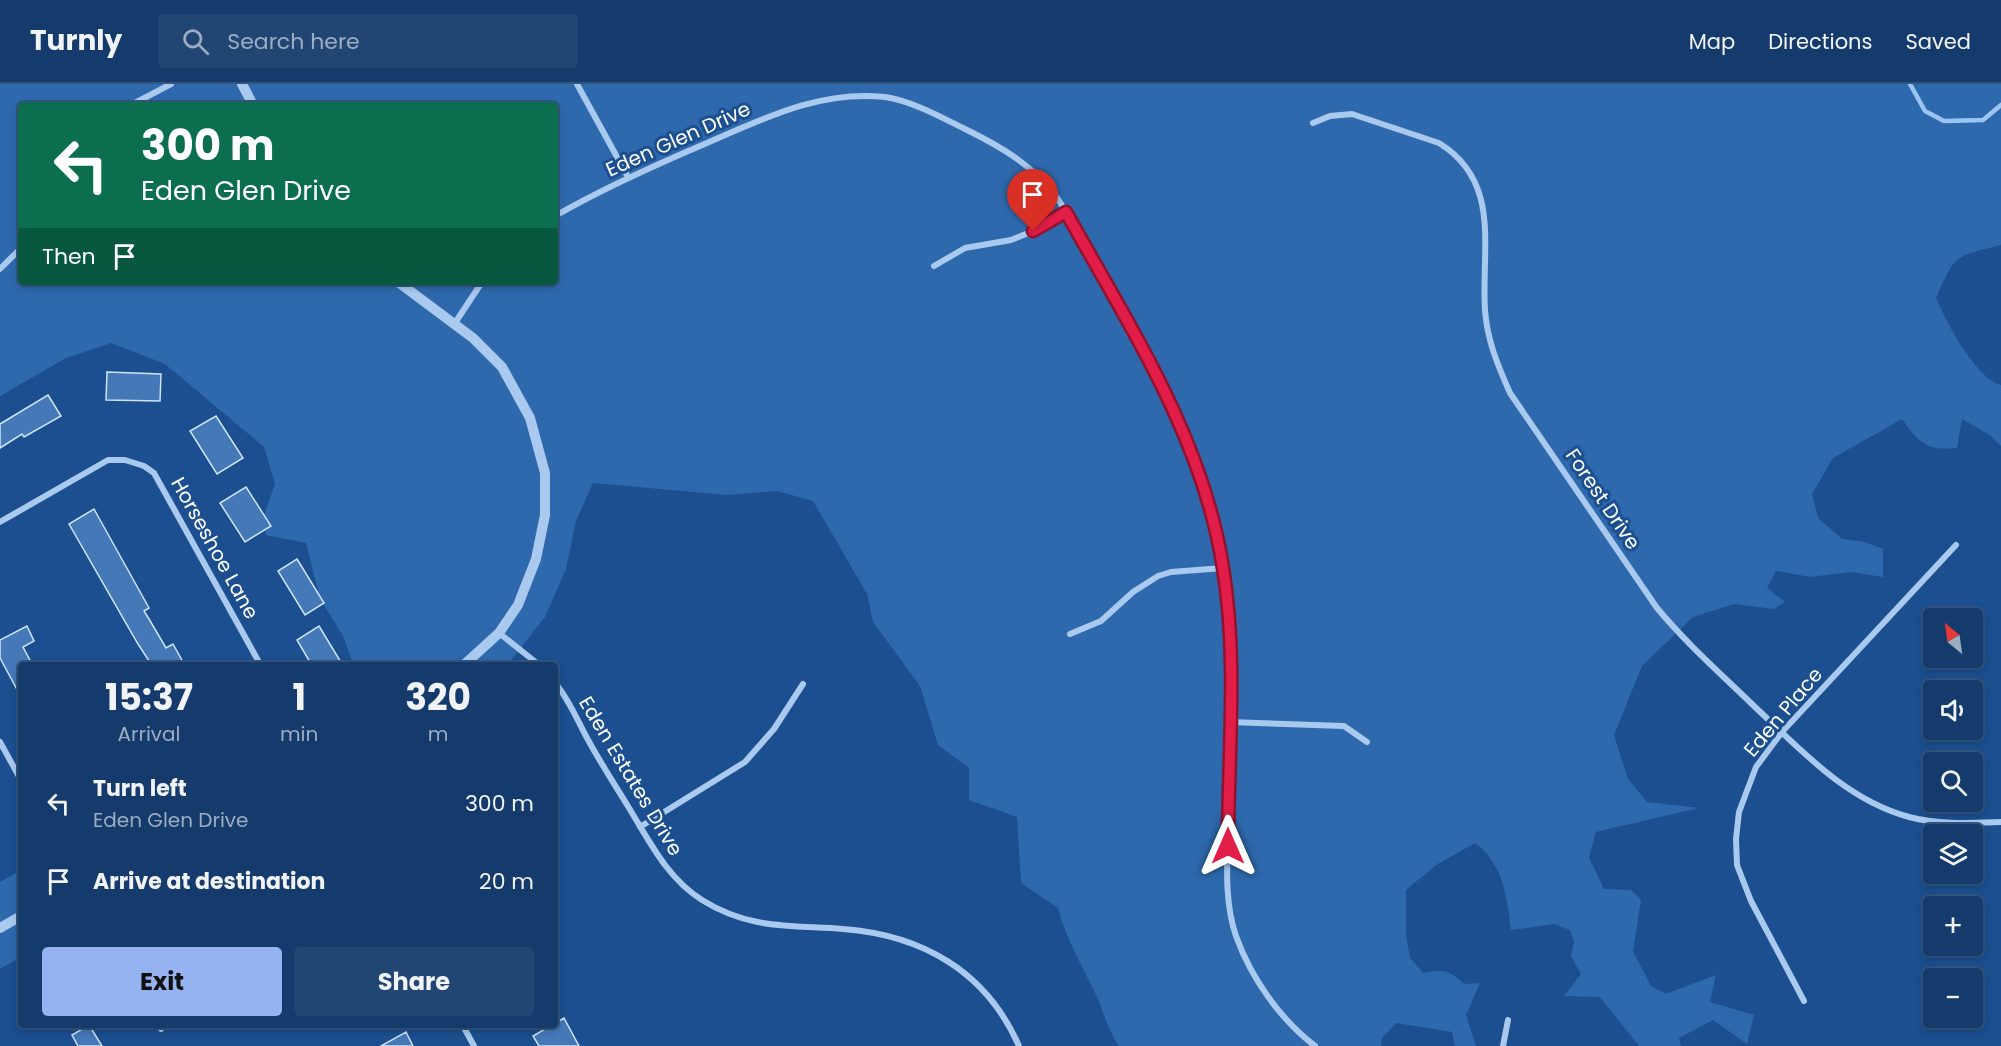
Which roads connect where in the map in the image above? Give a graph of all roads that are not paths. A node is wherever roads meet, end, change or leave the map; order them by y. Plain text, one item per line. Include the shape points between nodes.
1 (171, 84) edge
2 (242, 84) edge
3 (578, 84) edge
4 (137, 102) edge
5 (251, 102) edge
6 (1313, 123) dead end
7 (627, 177) junction
8 (1066, 212) junction
9 (558, 214) edge
10 (18, 251) edge
11 (934, 266) dead end
12 (0, 269) edge
13 (402, 285) edge
14 (480, 285) edge
15 (455, 323) junction
16 (0, 522) edge
17 (1956, 545) dead end
18 (1223, 568) junction
19 (499, 633) junction
20 (1070, 634) dead end
21 (259, 662) edge
22 (467, 662) edge
23 (535, 662) edge
24 (803, 684) dead end
25 (558, 688) edge
26 (1229, 722) junction
27 (1782, 732) junction
28 (0, 742) edge
29 (1367, 742) dead end
30 (18, 775) edge
31 (2001, 822) edge
32 (640, 827) junction
33 (18, 918) edge
34 (0, 928) edge
35 (1804, 1001) dead end
36 (1508, 1020) dead end
37 (464, 1028) edge
38 (474, 1046) edge
39 (1018, 1046) edge
40 (1315, 1046) edge
41 (1503, 1046) edge

1 - 4 street
2 - 5 street
3 - 7 street
6 - 27 street, Forest Drive via 1352,114 1439,143 1467,167 1480,192 1486,217 1485,312 1493,355 1510,393 1682,638
7 - 8 street, Eden Glen Drive via 797,105 845,96 887,98 931,113 1001,147 1043,179
7 - 9 street, Eden Glen Drive
8 - 11 street via 1033,231 1011,240 965,248
8 - 18 street, Eden Glen Drive via 1170,398 1194,456
10 - 12 street
13 - 15 street
14 - 15 street
15 - 19 street via 502,367 530,418 545,473 544,514 536,559 518,605
16 - 21 street, Horseshoe Lane via 108,460 144,466 154,473 173,503
17 - 27 street, Eden Place
18 - 20 street via 1158,576 1132,591 1101,621
18 - 26 street, Eden Glen Drive via 1229,625
19 - 22 street
19 - 23 street
24 - 32 street via 774,729 745,762
25 - 32 street, Eden Estates Drive
26 - 29 street via 1344,726
26 - 40 street, Eden Glen Drive via 1228,890 1235,935 1260,985 1288,1022
27 - 31 street, Forest Drive via 1839,783 1910,818 1952,823
27 - 35 street, Eden Place via 1756,767 1739,812 1737,865 1751,901
28 - 30 street
32 - 39 street, Eden Estates Drive via 683,885 703,901 749,921 889,936 939,955 989,996
33 - 34 street
36 - 41 street
37 - 38 street

